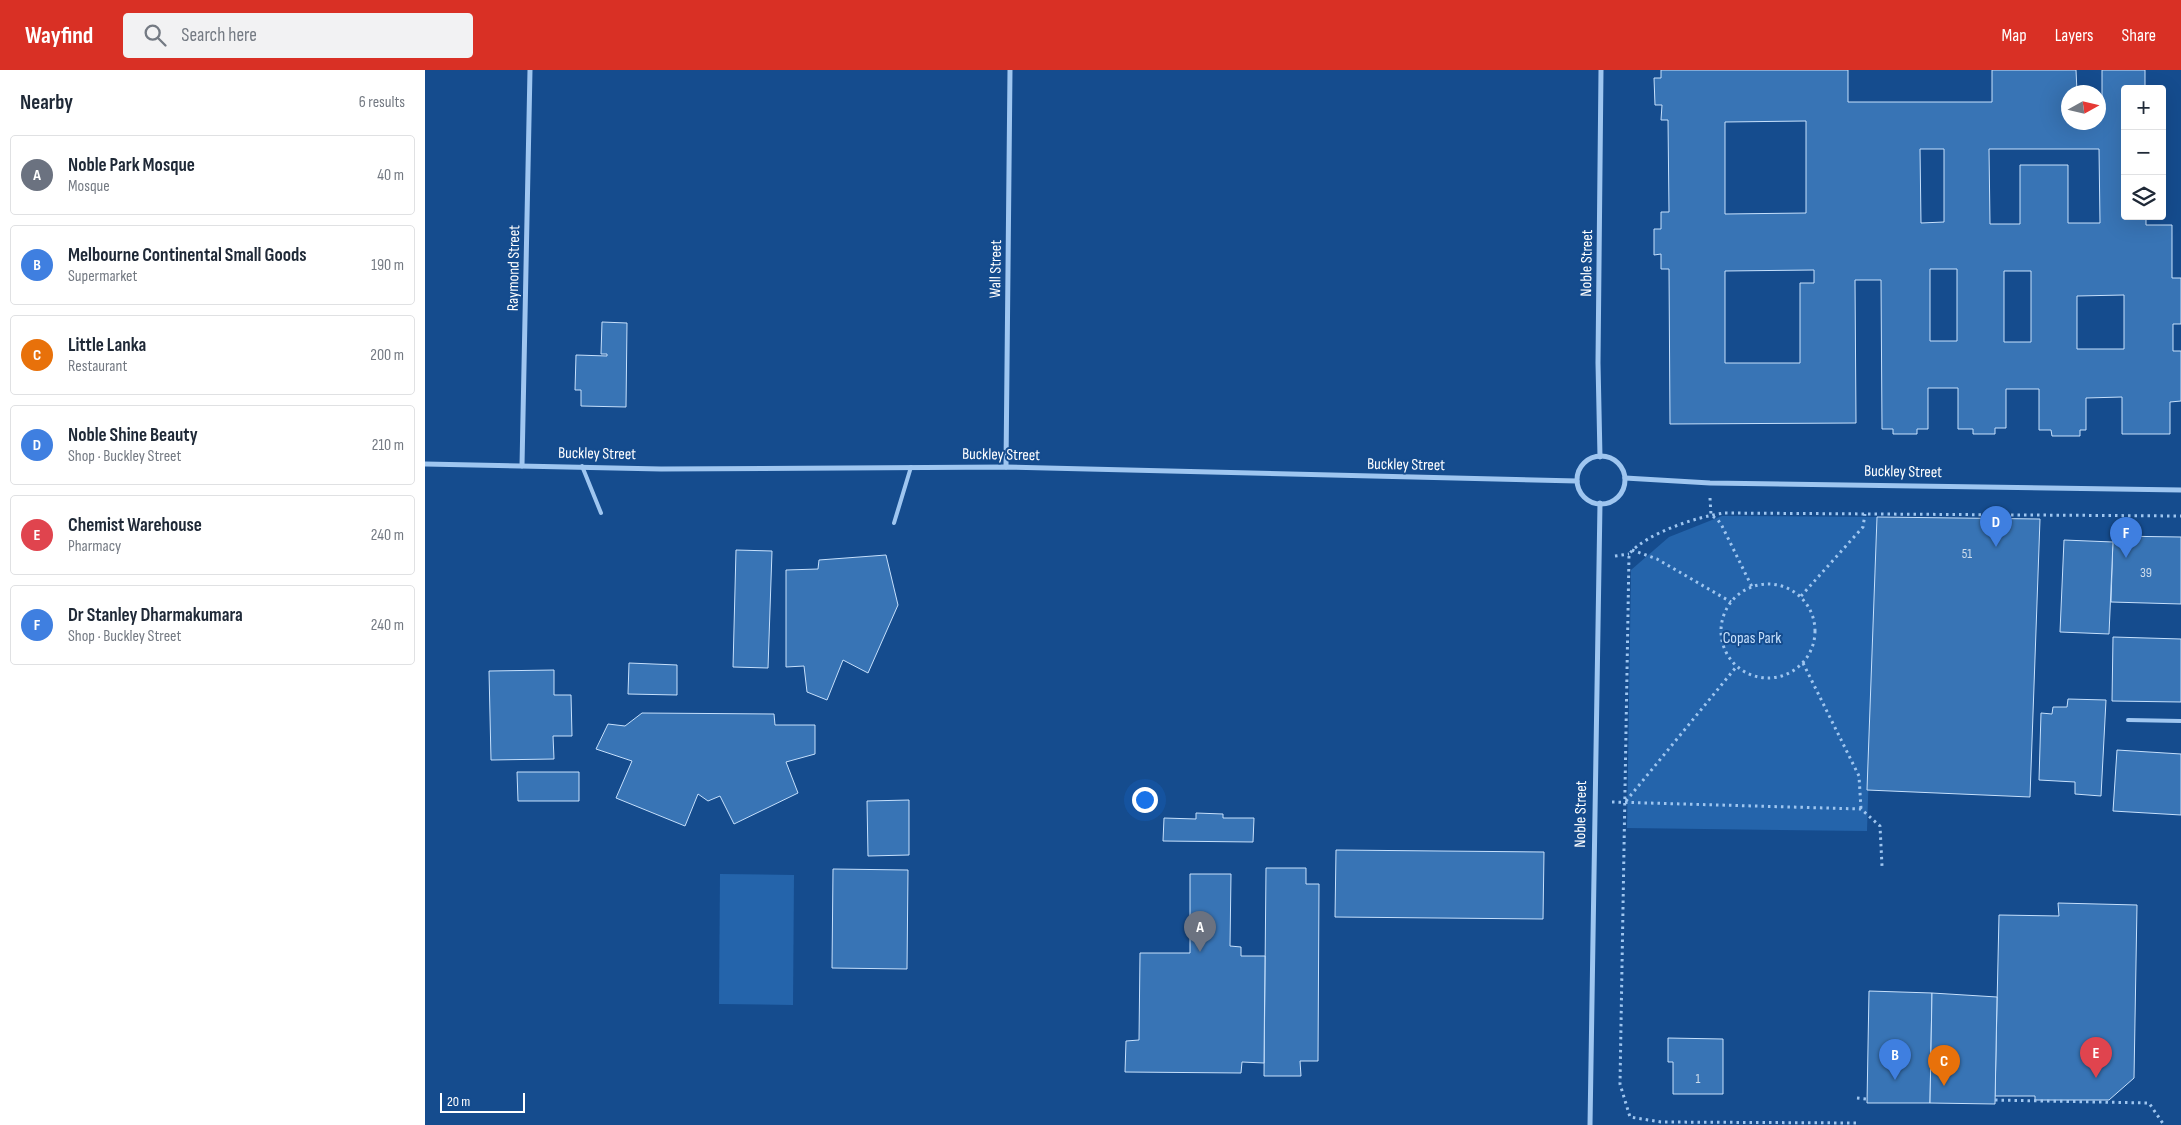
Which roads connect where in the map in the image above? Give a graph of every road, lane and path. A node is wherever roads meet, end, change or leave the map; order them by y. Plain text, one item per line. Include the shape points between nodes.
1 (531, 70) edge
2 (1010, 70) edge
3 (1601, 70) edge
4 (1600, 457) junction
5 (425, 464) edge
6 (523, 466) junction
7 (582, 466) junction
8 (911, 467) junction
9 (1006, 467) junction
10 (1625, 478) junction
11 (1577, 481) junction
12 (1710, 483) junction
13 (2181, 490) edge
14 (1600, 503) junction
15 (601, 513) dead end
16 (1865, 514) junction
17 (1711, 515) junction
18 (2181, 516) edge
19 (894, 523) dead end
20 (1632, 550) junction
21 (1752, 587) junction
22 (1801, 596) junction
23 (1731, 602) junction
24 (1803, 663) junction
25 (1737, 666) junction
26 (2128, 720) dead end
27 (2181, 722) edge
28 (1593, 802) junction
29 (1626, 802) junction
30 (1861, 809) junction
31 (1883, 866) dead end
32 (1857, 1098) dead end
33 (1866, 1098) dead end
34 (1995, 1100) dead end
35 (1856, 1122) dead end
36 (1590, 1125) edge
37 (2164, 1125) edge

1 - 6 street, Raymond Street
2 - 9 street, Wall Street
3 - 4 street, Noble Street
4 - 10 street via 1616,461
4 - 11 street via 1582,465
5 - 6 street, Buckley Street
6 - 7 street, Buckley Street
7 - 8 street, Buckley Street via 661,469
7 - 15 lane
8 - 9 street, Buckley Street
8 - 19 lane
9 - 11 street, Buckley Street
10 - 12 street, Buckley Street
10 - 14 street via 1620,494 1614,500
11 - 14 street via 1589,501
12 - 13 street, Buckley Street
12 - 17 path
14 - 28 street, Noble Street
16 - 17 path via 1723,512
16 - 18 path
16 - 22 path via 1863,527
17 - 20 path via 1658,534
17 - 21 path via 1719,520
20 - 23 path via 1657,559
20 - 29 path via 1629,554
21 - 22 path via 1778,585
21 - 23 path
22 - 24 path via 1815,622 1811,651
23 - 25 path via 1723,622 1722,643
24 - 25 path via 1778,678 1749,674
24 - 30 path via 1859,776
25 - 29 path
26 - 27 lane
28 - 29 path
28 - 36 street, Noble Street
29 - 30 path
29 - 35 path via 1620,1084 1630,1117 1661,1122
30 - 31 path via 1880,826
32 - 33 path
34 - 37 path via 2149,1103

